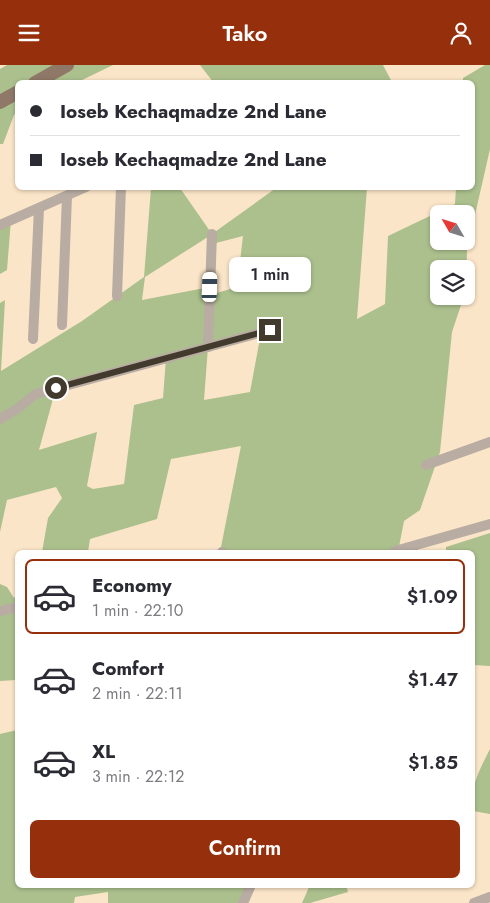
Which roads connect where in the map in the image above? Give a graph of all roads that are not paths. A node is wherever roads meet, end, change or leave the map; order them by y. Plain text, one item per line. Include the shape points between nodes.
1 (67, 65) edge
2 (40, 80) edge
3 (15, 94) edge
4 (0, 102) edge
5 (80, 190) edge
6 (121, 190) edge
7 (67, 196) junction
8 (39, 207) junction
9 (0, 225) edge
10 (212, 234) dead end
11 (117, 296) dead end
12 (62, 325) dead end
13 (270, 330) dead end
14 (33, 339) dead end
15 (208, 347) junction
16 (0, 419) edge
17 (490, 442) edge
18 (426, 465) dead end
19 (490, 524) edge
20 (399, 550) edge
21 (15, 608) edge
22 (0, 611) edge
23 (249, 888) edge
24 (490, 897) edge
25 (242, 903) edge
26 (474, 903) edge

1 - 2 main road
3 - 4 main road
5 - 7 street
6 - 11 street
7 - 8 street
7 - 12 street
8 - 9 street
8 - 14 street
10 - 15 street
13 - 15 street
15 - 16 street via 39,393
17 - 18 street
19 - 20 street
21 - 22 street
23 - 25 street
24 - 26 street

